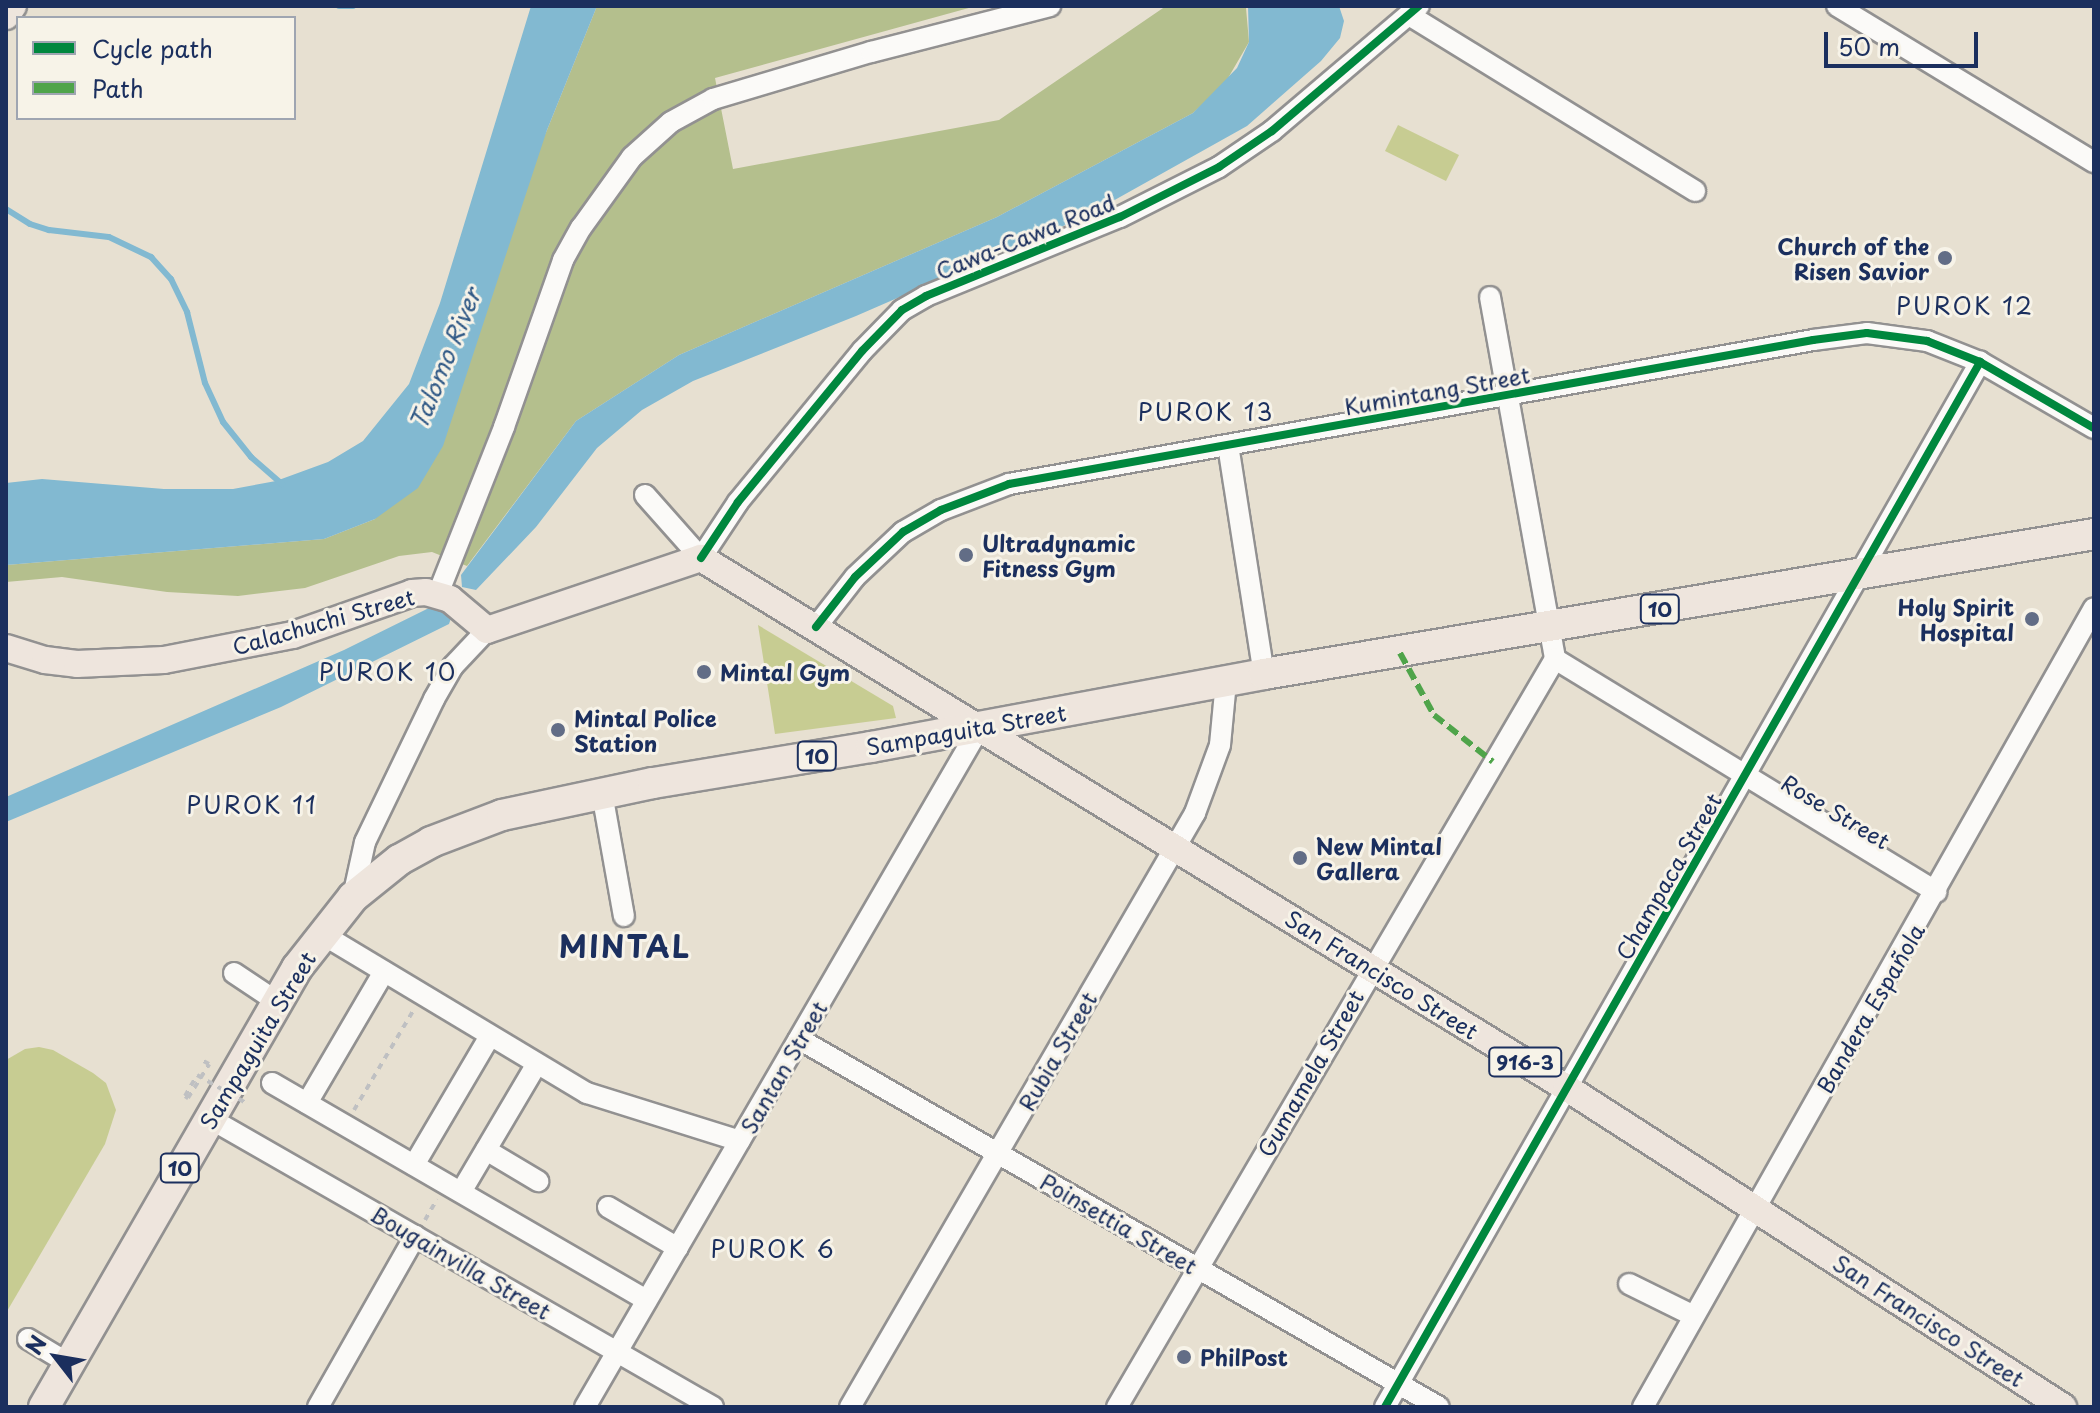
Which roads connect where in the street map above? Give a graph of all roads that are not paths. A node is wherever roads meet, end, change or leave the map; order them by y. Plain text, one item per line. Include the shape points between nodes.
1 (13, 6) edge
2 (1050, 6) edge
3 (1837, 6) edge
4 (1414, 10) edge
5 (6, 16) edge
6 (2094, 162) edge
7 (1695, 191) dead end
8 (1490, 297) dead end
9 (1980, 362) junction
10 (1508, 396) junction
11 (2094, 428) edge
12 (1228, 445) junction
13 (645, 495) dead end
14 (2094, 534) edge
15 (701, 558) junction
16 (1860, 575) junction
17 (438, 594) junction
18 (2094, 608) edge
19 (816, 627) junction
20 (1549, 628) junction
21 (487, 630) junction
22 (6, 648) edge
23 (1555, 659) junction
24 (1264, 674) junction
25 (1226, 681) junction
26 (980, 727) junction
27 (1746, 776) junction
28 (602, 793) junction
29 (1177, 846) junction
30 (1936, 892) junction
31 (353, 897) junction
32 (624, 916) dead end
33 (322, 934) junction
34 (1372, 967) junction
35 (384, 972) junction
36 (234, 973) dead end
37 (276, 1001) junction
38 (490, 1036) junction
39 (799, 1039) junction
40 (536, 1065) junction
41 (272, 1083) dead end
42 (1567, 1088) junction
43 (307, 1103) junction
44 (209, 1118) junction
45 (740, 1141) junction
46 (486, 1150) junction
47 (998, 1154) junction
48 (414, 1165) junction
49 (538, 1181) dead end
50 (453, 1188) junction
51 (608, 1207) dead end
52 (1756, 1208) junction
53 (415, 1236) junction
54 (678, 1248) junction
55 (1196, 1268) junction
56 (1629, 1284) dead end
57 (647, 1300) junction
58 (1694, 1316) junction
59 (28, 1339) dead end
60 (617, 1352) junction
61 (68, 1363) junction
62 (1399, 1384) junction
63 (44, 1407) edge
64 (318, 1407) edge
65 (585, 1407) edge
66 (713, 1407) edge
67 (850, 1407) edge
68 (1117, 1407) edge
69 (1385, 1407) edge
70 (1439, 1407) edge
71 (1643, 1407) edge
72 (2063, 1407) edge

1 - 5 main road
2 - 17 street via 713,99 671,122 632,157 563,260
3 - 6 street
4 - 7 street
4 - 15 street, Cawa-Cawa Road via 1272,131 1219,167 1120,217 902,310 738,502
8 - 10 street
9 - 10 street, Kumintang Street via 1927,341 1867,333
9 - 11 street, Kumintang Street
9 - 16 street, Champaca Street
10 - 12 street, Kumintang Street
10 - 20 street
12 - 19 street, Kumintang Street via 1009,484 941,510 878,553
12 - 24 street
13 - 15 street
14 - 16 highway, Sampaguita Street / 10
15 - 19 main road, San Francisco Street
15 - 21 main road
16 - 20 highway, Sampaguita Street / 10
16 - 27 street, Champaca Street
17 - 21 main road, Calachuchi Street
17 - 22 main road, Calachuchi Street via 412,593 293,635 164,660 77,664
18 - 30 street, Bandera Española
19 - 26 main road, San Francisco Street
20 - 23 street
20 - 24 highway, Sampaguita Street / 10
21 - 31 street via 458,659 434,699 365,842
23 - 27 street, Rose Street
23 - 34 street, Gumamela Street
24 - 25 highway, Sampaguita Street / 10
25 - 26 highway, Sampaguita Street / 10
25 - 29 street, Rubia Street via 1220,745 1210,779
26 - 28 highway, Sampaguita Street / 10
26 - 29 main road, San Francisco Street / 916-3
26 - 39 street, Santan Street
27 - 30 street, Rose Street
27 - 42 street, Champaca Street
28 - 31 highway, Sampaguita Street / 10 via 502,815 431,842 387,868
28 - 32 street
29 - 34 main road, San Francisco Street / 916-3
29 - 47 street, Rubia Street
30 - 52 street, Bandera Española
31 - 33 highway, Sampaguita Street / 10
33 - 35 street
33 - 37 highway, Sampaguita Street / 10
34 - 42 main road, San Francisco Street / 916-3
34 - 55 street, Gumamela Street
35 - 38 street
35 - 43 street
36 - 37 street
37 - 44 highway, Sampaguita Street / 10
38 - 40 street
38 - 48 street
39 - 45 street, Santan Street
39 - 47 street, Poinsettia Street
40 - 45 street via 627,1108
40 - 46 street
41 - 43 street
42 - 52 main road, San Francisco Street / 916-3
42 - 62 street, Champaca Street
43 - 48 street
44 - 53 street, Bougainvilla Street
44 - 61 highway, Sampaguita Street / 10
45 - 54 street, Santan Street
46 - 49 street
46 - 50 street
47 - 55 street, Poinsettia Street
47 - 67 street, Rubia Street
48 - 50 street
50 - 57 street
51 - 54 street
52 - 58 street, Bandera Española
52 - 72 main road, San Francisco Street / 916-3
53 - 60 street, Bougainvilla Street
53 - 64 street
54 - 57 street, Santan Street
55 - 62 street, Poinsettia Street
55 - 68 street, Gumamela Street
56 - 58 street
57 - 60 street, Santan Street
58 - 71 street, Bandera Española
59 - 61 street
60 - 65 street, Santan Street
60 - 66 street, Bougainvilla Street
61 - 63 highway, Sampaguita Street / 10
62 - 69 street, Champaca Street
62 - 70 street, Poinsettia Street

